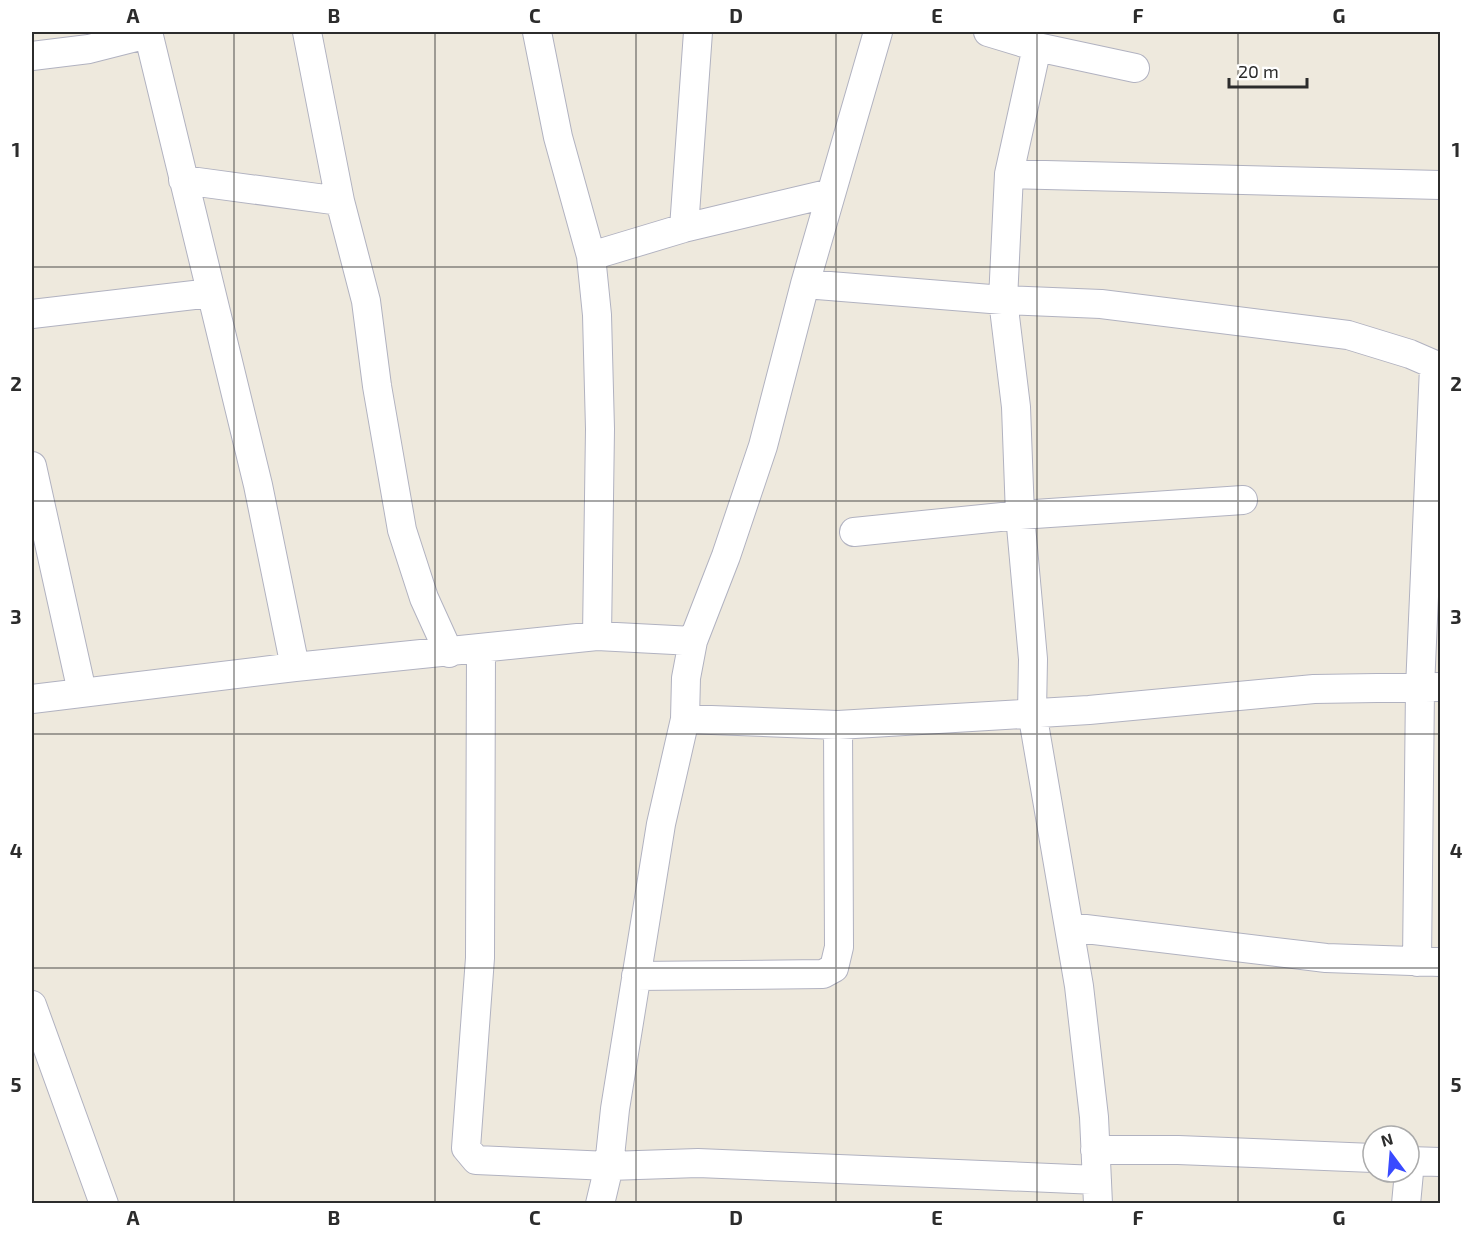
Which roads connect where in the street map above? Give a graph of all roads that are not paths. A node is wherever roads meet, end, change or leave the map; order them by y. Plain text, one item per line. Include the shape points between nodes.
1 (307, 32) edge
2 (537, 32) edge
3 (698, 32) edge
4 (878, 32) edge
5 (988, 32) edge
6 (148, 33) edge
7 (1037, 47) junction
8 (32, 56) edge
9 (1135, 68) dead end
10 (1009, 174) junction
11 (183, 180) junction
12 (1440, 185) edge
13 (831, 193) junction
14 (340, 201) junction
15 (684, 228) junction
16 (591, 256) junction
17 (806, 284) junction
18 (211, 293) junction
19 (1002, 300) junction
20 (32, 314) edge
21 (1437, 367) edge
22 (32, 466) edge
23 (1243, 500) dead end
24 (1020, 515) junction
25 (854, 532) dead end
26 (597, 636) junction
27 (693, 641) junction
28 (481, 650) junction
29 (449, 653) junction
30 (295, 667) junction
31 (1430, 688) edge
32 (82, 692) junction
33 (32, 699) edge
34 (1032, 712) junction
35 (685, 719) junction
36 (838, 725) junction
37 (1069, 927) junction
38 (1429, 962) edge
39 (636, 976) junction
40 (32, 1005) edge
41 (1095, 1150) junction
42 (1361, 1158) edge
43 (1440, 1162) edge
44 (1421, 1164) edge
45 (609, 1166) junction
46 (1408, 1184) edge
47 (1098, 1192) edge
48 (104, 1203) edge
49 (600, 1203) edge
50 (1406, 1203) edge

1 - 14 street
2 - 16 street via 558,137
3 - 15 street
4 - 13 street
5 - 7 street
6 - 8 street via 89,49
6 - 11 street
7 - 9 street
7 - 10 street
10 - 12 street
10 - 19 street
11 - 14 street
11 - 18 street
13 - 15 street
13 - 17 street
14 - 29 street via 366,302 402,530 424,598
15 - 16 street
16 - 26 street via 600,429
17 - 19 street
17 - 27 street via 763,446
18 - 20 street
18 - 30 street via 258,485
19 - 21 street via 1101,304 1348,334
19 - 24 street via 1016,407
21 - 31 street
22 - 32 street
23 - 24 street
24 - 25 street
24 - 34 street via 1033,659
26 - 27 street
26 - 28 street
27 - 35 street via 686,678
28 - 29 street
28 - 45 street via 480,958 466,1148 476,1160
29 - 30 street
30 - 32 street
31 - 34 street via 1314,689
31 - 38 street
32 - 33 street
34 - 36 street
34 - 37 street
35 - 36 street
35 - 39 street via 661,824
36 - 39 street via 839,947 834,968 824,974
37 - 38 street via 1326,957
37 - 41 street
39 - 45 street
40 - 48 street
41 - 42 street
41 - 47 street
43 - 44 street
45 - 47 street via 698,1163
45 - 49 street
46 - 50 street

